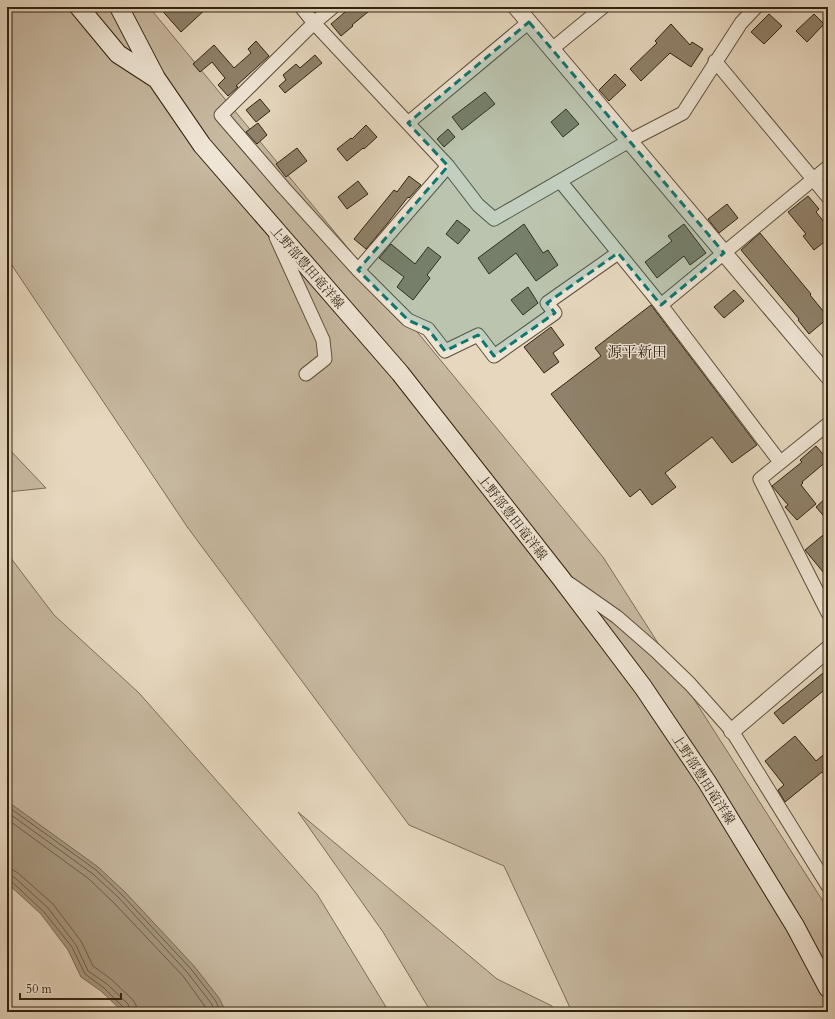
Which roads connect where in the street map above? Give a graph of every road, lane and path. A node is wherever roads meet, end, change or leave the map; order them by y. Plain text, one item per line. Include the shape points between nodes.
1 (79, 7) edge
2 (119, 7) edge
3 (301, 7) edge
4 (332, 7) edge
5 (516, 7) edge
6 (603, 7) edge
7 (756, 7) edge
8 (529, 22) junction
9 (314, 23) junction
10 (552, 49) junction
11 (715, 61) junction
12 (156, 78) junction
13 (408, 123) junction
14 (629, 142) junction
15 (448, 166) junction
16 (828, 168) edge
17 (814, 179) junction
18 (560, 181) junction
19 (828, 197) edge
20 (267, 220) junction
21 (618, 253) junction
22 (724, 253) junction
23 (358, 270) junction
24 (661, 305) junction
25 (306, 374) dead end
26 (828, 376) edge
27 (828, 424) edge
28 (780, 462) junction
29 (560, 577) junction
30 (828, 613) edge
31 (828, 649) edge
32 (732, 731) junction
33 (828, 886) edge
34 (828, 988) edge

1 - 12 main road, 上野部豊田竜洋線 via 118,54
2 - 12 main road, 上野部豊田竜洋線
3 - 9 street
4 - 9 street
5 - 8 street
6 - 10 street
7 - 11 street via 741,23
8 - 10 street
8 - 13 street
9 - 13 street
9 - 23 street via 221,115
10 - 14 street
11 - 14 street via 682,112
11 - 17 street
12 - 20 main road, 上野部豊田竜洋線 via 202,145
13 - 15 street
14 - 18 street
14 - 22 street
15 - 18 street via 478,205 494,219
15 - 23 street
16 - 17 street
17 - 19 street
17 - 22 street
18 - 21 street
20 - 25 street via 323,340 325,359
20 - 29 main road, 上野部豊田竜洋線 via 400,373
21 - 23 street via 547,303 555,313 494,356 478,335 445,350 428,329 408,320
21 - 24 street
22 - 24 street
22 - 26 street
24 - 28 street
27 - 28 street
28 - 30 street via 760,479
29 - 32 street via 617,617 650,646 690,684
29 - 34 main road, 上野部豊田竜洋線 via 643,687 707,782 795,926
31 - 32 street
32 - 33 street

